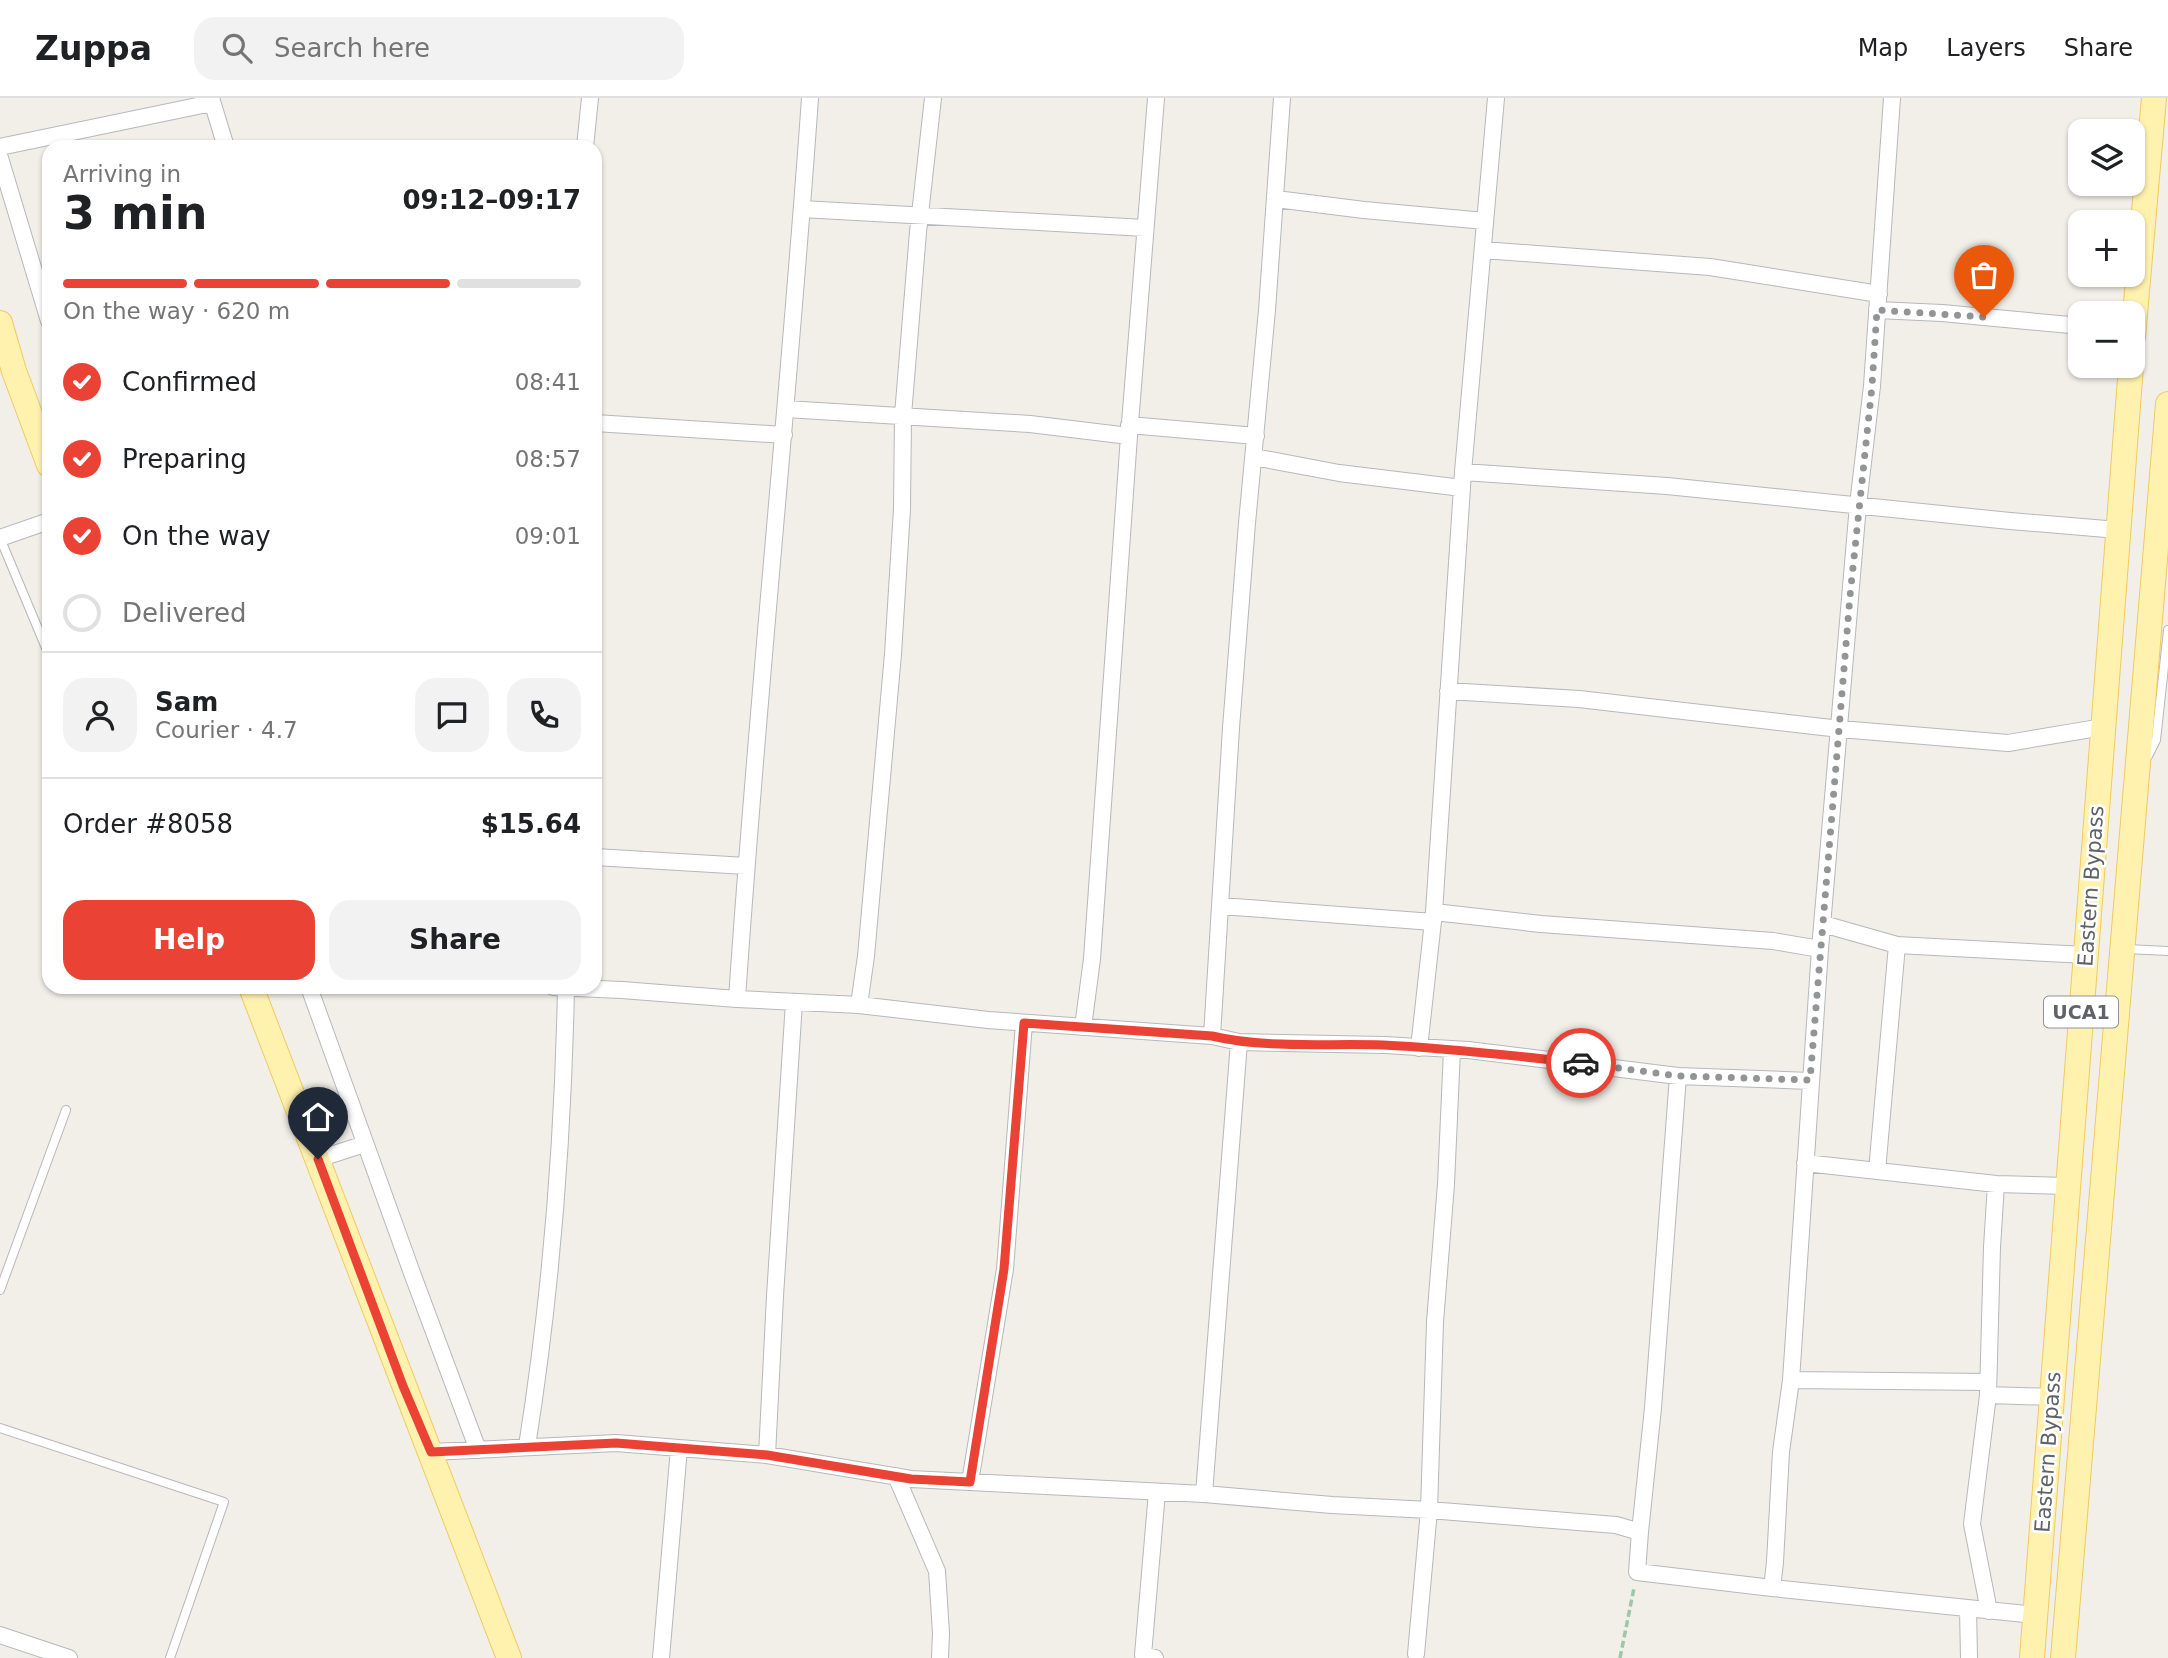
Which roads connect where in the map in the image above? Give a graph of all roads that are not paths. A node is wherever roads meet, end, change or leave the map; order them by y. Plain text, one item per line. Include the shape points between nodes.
1 (590, 98) edge
2 (810, 98) edge
3 (933, 98) edge
4 (1156, 98) edge
5 (1282, 98) edge
6 (1496, 98) edge
7 (1892, 98) edge
8 (2154, 98) edge
9 (211, 101) edge
10 (224, 140) edge
11 (585, 140) edge
12 (0, 147) edge
13 (0, 158) edge
14 (1276, 199) junction
15 (802, 209) junction
16 (920, 215) junction
17 (1485, 221) junction
18 (1145, 228) junction
19 (1483, 250) junction
20 (42, 298) edge
21 (2136, 301) edge
22 (1878, 302) junction
23 (0, 323) edge
24 (2068, 325) edge
25 (2130, 378) edge
26 (2168, 404) edge
27 (786, 409) junction
28 (903, 415) junction
29 (602, 423) edge
30 (1129, 430) junction
31 (784, 435) junction
32 (1256, 436) junction
33 (42, 448) edge
34 (1254, 457) junction
35 (1463, 480) junction
36 (1858, 505) junction
37 (42, 523) edge
38 (2118, 530) junction
39 (0, 538) edge
40 (2168, 630) edge
41 (42, 638) edge
42 (1448, 691) junction
43 (2103, 727) junction
44 (1840, 729) junction
45 (2138, 774) junction
46 (602, 857) edge
47 (746, 866) junction
48 (1221, 906) junction
49 (1434, 917) junction
50 (1823, 924) junction
51 (1897, 945) junction
52 (1820, 949) junction
53 (2123, 949) junction
54 (2168, 951) edge
55 (2086, 955) junction
56 (602, 989) edge
57 (254, 994) edge
58 (311, 994) edge
59 (560, 994) edge
60 (737, 999) junction
61 (794, 1002) junction
62 (859, 1005) junction
63 (1024, 1023) junction
64 (1083, 1027) junction
65 (1212, 1036) junction
66 (1239, 1042) junction
67 (1419, 1048) junction
68 (1452, 1050) junction
69 (1678, 1076) junction
70 (1810, 1080) junction
71 (66, 1110) dead end
72 (365, 1144) junction
73 (318, 1159) junction
74 (1805, 1163) junction
75 (1877, 1171) junction
76 (1996, 1184) junction
77 (2067, 1186) junction
78 (0, 1290) edge
79 (1791, 1380) junction
80 (1988, 1389) junction
81 (2053, 1397) junction
82 (0, 1428) edge
83 (527, 1446) junction
84 (679, 1448) junction
85 (478, 1450) junction
86 (431, 1452) junction
87 (767, 1455) junction
88 (896, 1476) junction
89 (970, 1482) junction
90 (1157, 1492) junction
91 (1204, 1494) junction
92 (1429, 1510) junction
93 (1640, 1532) junction
94 (1772, 1588) junction
95 (1968, 1609) junction
96 (1989, 1611) junction
97 (2035, 1615) junction
98 (0, 1635) edge
99 (1416, 1654) dead end
100 (1147, 1657) edge
101 (69, 1658) edge
102 (170, 1658) edge
103 (509, 1658) edge
104 (661, 1658) edge
105 (940, 1658) edge
106 (1969, 1658) edge
107 (2032, 1658) edge
108 (2063, 1658) edge

1 - 11 street
2 - 15 street
3 - 16 street
4 - 18 street
5 - 14 street
6 - 17 street
7 - 22 street
8 - 21 main road
9 - 10 street
9 - 12 street
13 - 20 street
14 - 17 street
14 - 32 street
15 - 16 street
15 - 27 street
16 - 18 street
16 - 28 street
17 - 19 street
18 - 30 street
19 - 22 street via 1710,267
19 - 35 street
22 - 24 street
22 - 36 street
23 - 33 main road via 11,371
25 - 38 main road, Eastern Bypass / UCA1
26 - 45 main road, Eastern Bypass
27 - 28 street
27 - 31 street
28 - 30 street
28 - 62 street via 893,654
29 - 31 street
30 - 32 street
30 - 64 street via 1093,946
31 - 47 street
32 - 34 street
34 - 35 street via 1339,473
34 - 48 street
35 - 36 street via 1667,486
35 - 42 street
36 - 38 street
36 - 44 street
37 - 39 street
38 - 43 main road, Eastern Bypass / UCA1
39 - 41 lane
40 - 45 lane via 2156,740
42 - 44 street via 1579,699
42 - 49 street
43 - 44 street via 2008,743
43 - 55 main road, Eastern Bypass / UCA1
44 - 50 street
45 - 53 main road, Eastern Bypass
46 - 47 street
47 - 60 street
48 - 49 street
48 - 65 street
49 - 52 street via 1760,940
49 - 67 street
50 - 51 street
50 - 52 street
51 - 55 street
51 - 75 street
52 - 70 street
53 - 54 lane
53 - 108 main road, Eastern Bypass
55 - 77 main road, Eastern Bypass / UCA1
56 - 60 street
57 - 73 main road
58 - 72 street
59 - 83 street via 564,1073 557,1177 541,1357
60 - 61 street
61 - 62 street
61 - 87 street
62 - 63 street
63 - 64 street
63 - 89 street via 1004,1269
64 - 65 street
65 - 66 street
66 - 67 street
66 - 91 street
67 - 68 street
68 - 69 street
68 - 92 street
69 - 70 street
69 - 93 street
70 - 74 street
71 - 78 lane
72 - 73 street
72 - 85 street
73 - 86 main road
74 - 75 street
74 - 79 street
75 - 76 street
76 - 77 street
76 - 80 street
77 - 81 main road, Eastern Bypass / UCA1
79 - 80 street
79 - 94 street
80 - 81 street
80 - 96 street via 1972,1524
81 - 97 main road, Eastern Bypass / UCA1
82 - 102 lane via 224,1502
83 - 84 street via 616,1443
83 - 85 street
84 - 87 street
84 - 104 street
85 - 86 street
86 - 103 main road
87 - 88 street
88 - 89 street
88 - 105 street via 937,1571
89 - 90 street
90 - 91 street
90 - 100 street
91 - 92 street
92 - 93 street via 1616,1525
92 - 99 street
93 - 94 street via 1637,1572
94 - 95 street
95 - 96 street
95 - 106 street
96 - 97 street
97 - 107 main road, Eastern Bypass / UCA1
98 - 101 street

